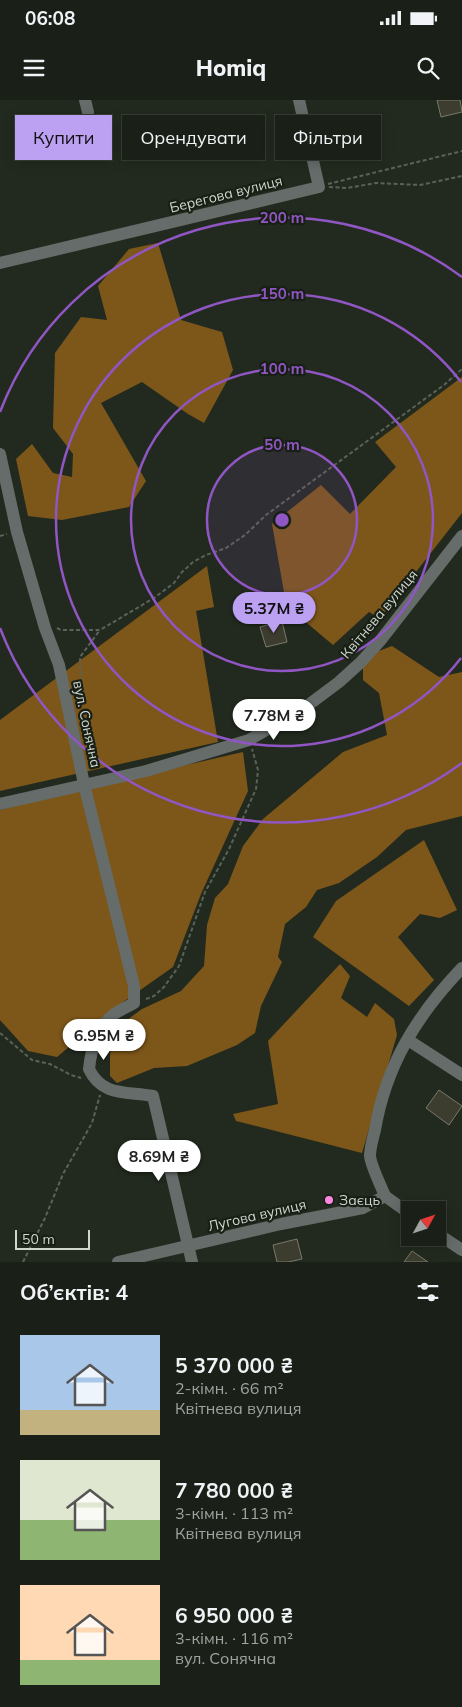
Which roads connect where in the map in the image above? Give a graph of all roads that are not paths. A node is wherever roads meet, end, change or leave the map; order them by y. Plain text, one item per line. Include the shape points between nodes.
1 (299, 100) edge
2 (0, 262) edge
3 (0, 454) edge
4 (462, 536) edge
5 (84, 784) junction
6 (0, 804) edge
7 (462, 968) edge
8 (408, 1040) junction
9 (462, 1075) edge
10 (385, 1196) junction
11 (401, 1208) edge
12 (446, 1239) edge
13 (188, 1246) junction
14 (462, 1250) edge
15 (118, 1262) edge
16 (192, 1262) edge

1 - 2 street, Берегова вулиця via 319,187
3 - 5 street, вул. Сонячна via 17,532 59,665
4 - 5 street, Квітнева вулиця via 380,641 320,697 249,740 146,771
5 - 6 street, Квітнева вулиця
5 - 13 street, вул. Сонячна via 134,986 134,1003 103,1025 93,1044 89,1069 98,1083 108,1089 153,1096
7 - 8 street via 444,987
8 - 9 street
8 - 10 street via 392,1068 380,1102 370,1157
10 - 11 street
10 - 13 street, Лугова вулиця via 363,1208
12 - 14 street
13 - 15 street, Лугова вулиця
13 - 16 street

